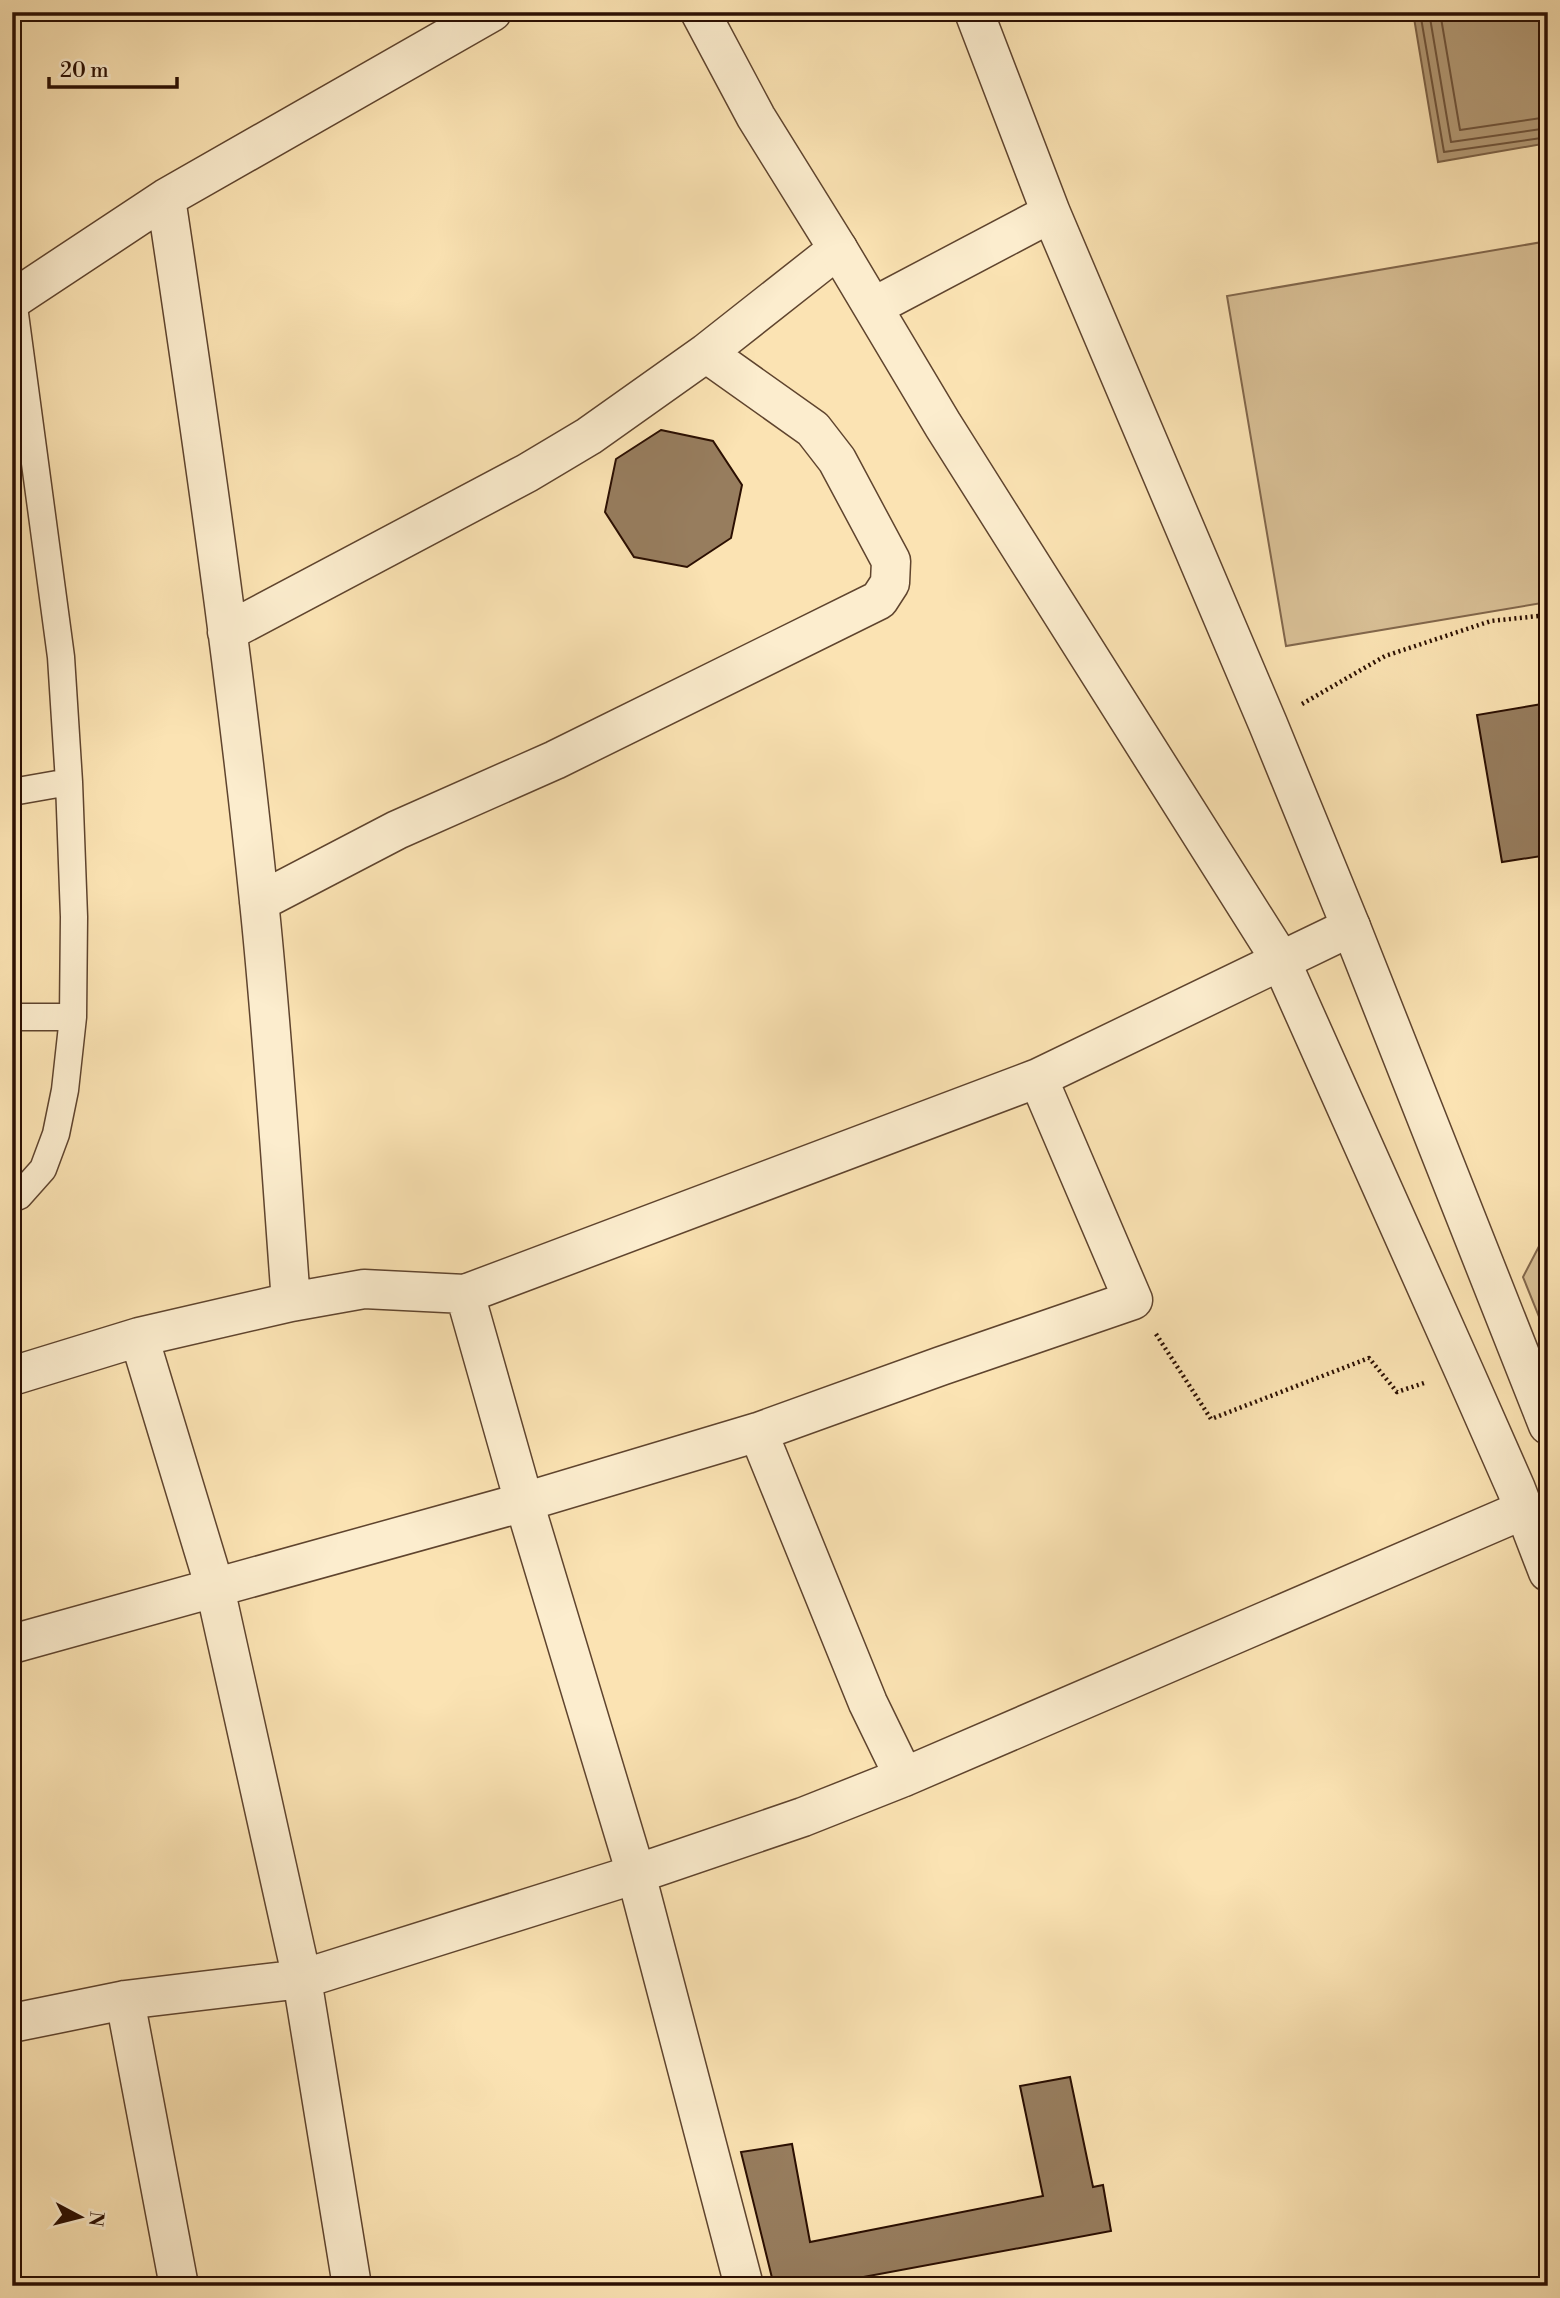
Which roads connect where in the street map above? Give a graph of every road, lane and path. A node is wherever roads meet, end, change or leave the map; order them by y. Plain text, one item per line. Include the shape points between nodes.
1 (492, 12) edge
2 (700, 12) edge
3 (974, 12) edge
4 (166, 198) junction
5 (1051, 213) junction
6 (838, 249) junction
7 (13, 299) edge
8 (873, 307) junction
9 (706, 353) junction
10 (1548, 615) edge
11 (227, 632) junction
12 (1268, 724) junction
13 (69, 782) junction
14 (12, 792) edge
15 (259, 902) junction
16 (1351, 926) junction
17 (1280, 960) junction
18 (12, 1017) edge
19 (73, 1017) junction
20 (1038, 1078) junction
21 (12, 1199) edge
22 (465, 1294) junction
23 (1133, 1300) junction
24 (291, 1302) junction
25 (139, 1337) junction
26 (1464, 1371) junction
27 (12, 1376) edge
28 (1548, 1425) edge
29 (758, 1432) junction
30 (524, 1502) junction
31 (1523, 1510) junction
32 (1548, 1572) edge
33 (215, 1588) junction
34 (12, 1644) edge
35 (904, 1777) junction
36 (636, 1874) junction
37 (302, 1979) junction
38 (125, 2000) junction
39 (12, 2023) edge
40 (349, 2285) edge
41 (179, 2286) edge
42 (744, 2286) edge

1 - 4 street
2 - 6 street via 756,117
3 - 5 street
4 - 7 street
4 - 11 street
5 - 8 street
5 - 12 street
6 - 8 street
6 - 9 street
7 - 13 lane via 61,657
8 - 17 street
9 - 11 street via 589,436 527,473
9 - 15 street via 813,429 836,460 891,561 890,583 879,600 555,760 397,830
10 - 12 path via 1492,621 1385,656
11 - 15 street
12 - 16 street
13 - 14 lane
13 - 19 lane
15 - 24 street
16 - 17 street
16 - 28 street
17 - 20 street
17 - 26 street
18 - 19 lane
19 - 21 lane via 56,1134 43,1169
20 - 22 street
20 - 23 street
22 - 24 street via 363,1289
22 - 30 street
23 - 26 path via 1211,1419 1369,1358 1397,1392
23 - 29 street
24 - 25 street
25 - 27 street
25 - 33 street
26 - 31 street
29 - 30 street
29 - 35 street via 868,1703
30 - 33 street
30 - 36 street
31 - 32 street
31 - 35 street
33 - 34 street
33 - 37 street
35 - 36 street
36 - 37 street
36 - 42 street
37 - 38 street
37 - 40 street
38 - 39 street
38 - 41 street

